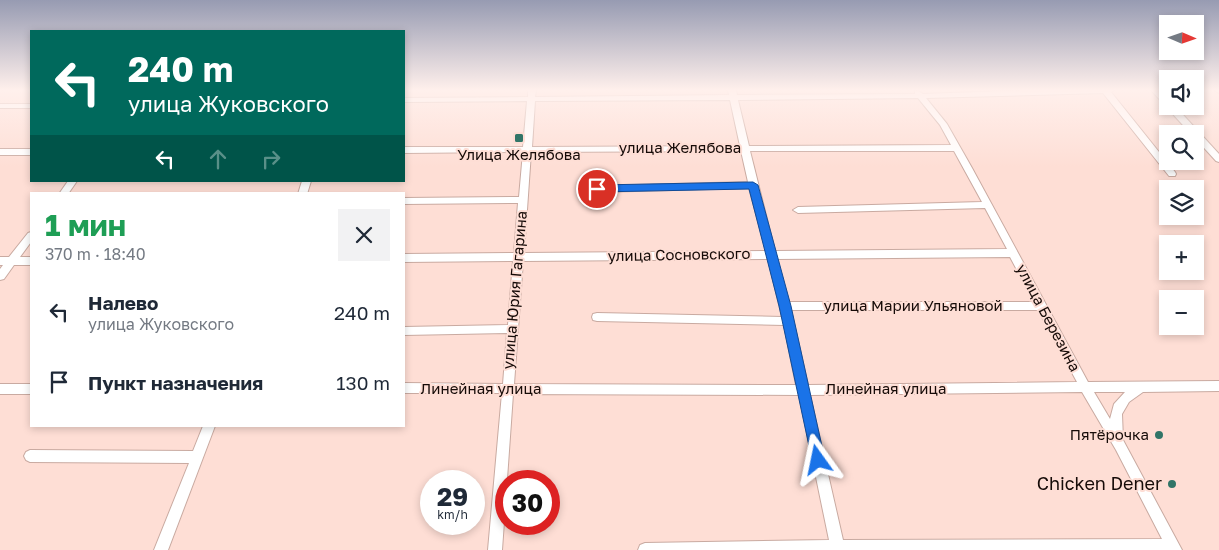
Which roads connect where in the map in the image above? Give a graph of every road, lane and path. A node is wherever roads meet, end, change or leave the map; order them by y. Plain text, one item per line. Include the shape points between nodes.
1 (530, 116) edge
2 (738, 116) edge
3 (936, 116) edge
4 (1125, 116) edge
5 (1179, 116) edge
6 (745, 148) junction
7 (956, 148) junction
8 (526, 149) junction
9 (405, 150) edge
10 (0, 152) edge
11 (30, 152) edge
12 (1219, 159) edge
13 (1172, 174) dead end
14 (753, 185) junction
15 (597, 189) dead end
16 (523, 200) junction
17 (405, 201) edge
18 (988, 205) junction
19 (798, 210) dead end
20 (30, 237) edge
21 (1014, 253) junction
22 (771, 254) junction
23 (519, 257) junction
24 (405, 258) edge
25 (0, 261) edge
26 (12, 261) junction
27 (30, 261) edge
28 (0, 276) edge
29 (785, 306) junction
30 (1042, 306) junction
31 (597, 317) dead end
32 (788, 321) junction
33 (513, 329) junction
34 (405, 331) edge
35 (1219, 386) edge
36 (405, 388) edge
37 (1086, 388) junction
38 (1139, 388) junction
39 (0, 389) edge
40 (30, 389) edge
41 (507, 390) junction
42 (803, 390) junction
43 (209, 427) edge
44 (1120, 446) junction
45 (30, 456) dead end
46 (196, 458) junction
47 (838, 548) edge
48 (1174, 548) edge
49 (161, 550) edge
50 (494, 550) edge
51 (645, 550) edge

1 - 8 street, улица Юрия Гагарина
2 - 6 street
3 - 7 street, улица Березина
4 - 13 street
5 - 12 street
6 - 7 street, улица Желябова
6 - 8 street, улица Желябова
6 - 14 street
7 - 18 street, улица Березина
8 - 9 street, улица Желябова
8 - 16 street, улица Юрия Гагарина
10 - 11 street
14 - 15 street
14 - 22 street
16 - 17 street
16 - 23 street, улица Юрия Гагарина
18 - 19 street
18 - 21 street, улица Березина
20 - 26 street
21 - 22 street, улица Сосновского
21 - 30 street, улица Березина
22 - 23 street, улица Сосновского
22 - 29 street
23 - 24 street, улица Сосновского
23 - 33 street, улица Юрия Гагарина
25 - 26 street
26 - 27 street
26 - 28 street
29 - 30 street, улица Марии Ульяновой
29 - 32 street
30 - 37 street, улица Березина
31 - 32 street
32 - 42 street
33 - 34 street
33 - 41 street, улица Юрия Гагарина
35 - 38 street, Линейная улица
36 - 41 street, Линейная улица
37 - 38 street, Линейная улица
37 - 42 street, Линейная улица
37 - 44 street, улица Березина
38 - 44 street via 1116,407 1114,420
39 - 40 street
41 - 42 street, Линейная улица
41 - 50 street, улица Юрия Гагарина
42 - 47 street
43 - 46 street
44 - 48 street, улица Березина
45 - 46 street
46 - 49 street
47 - 48 street
47 - 51 street

